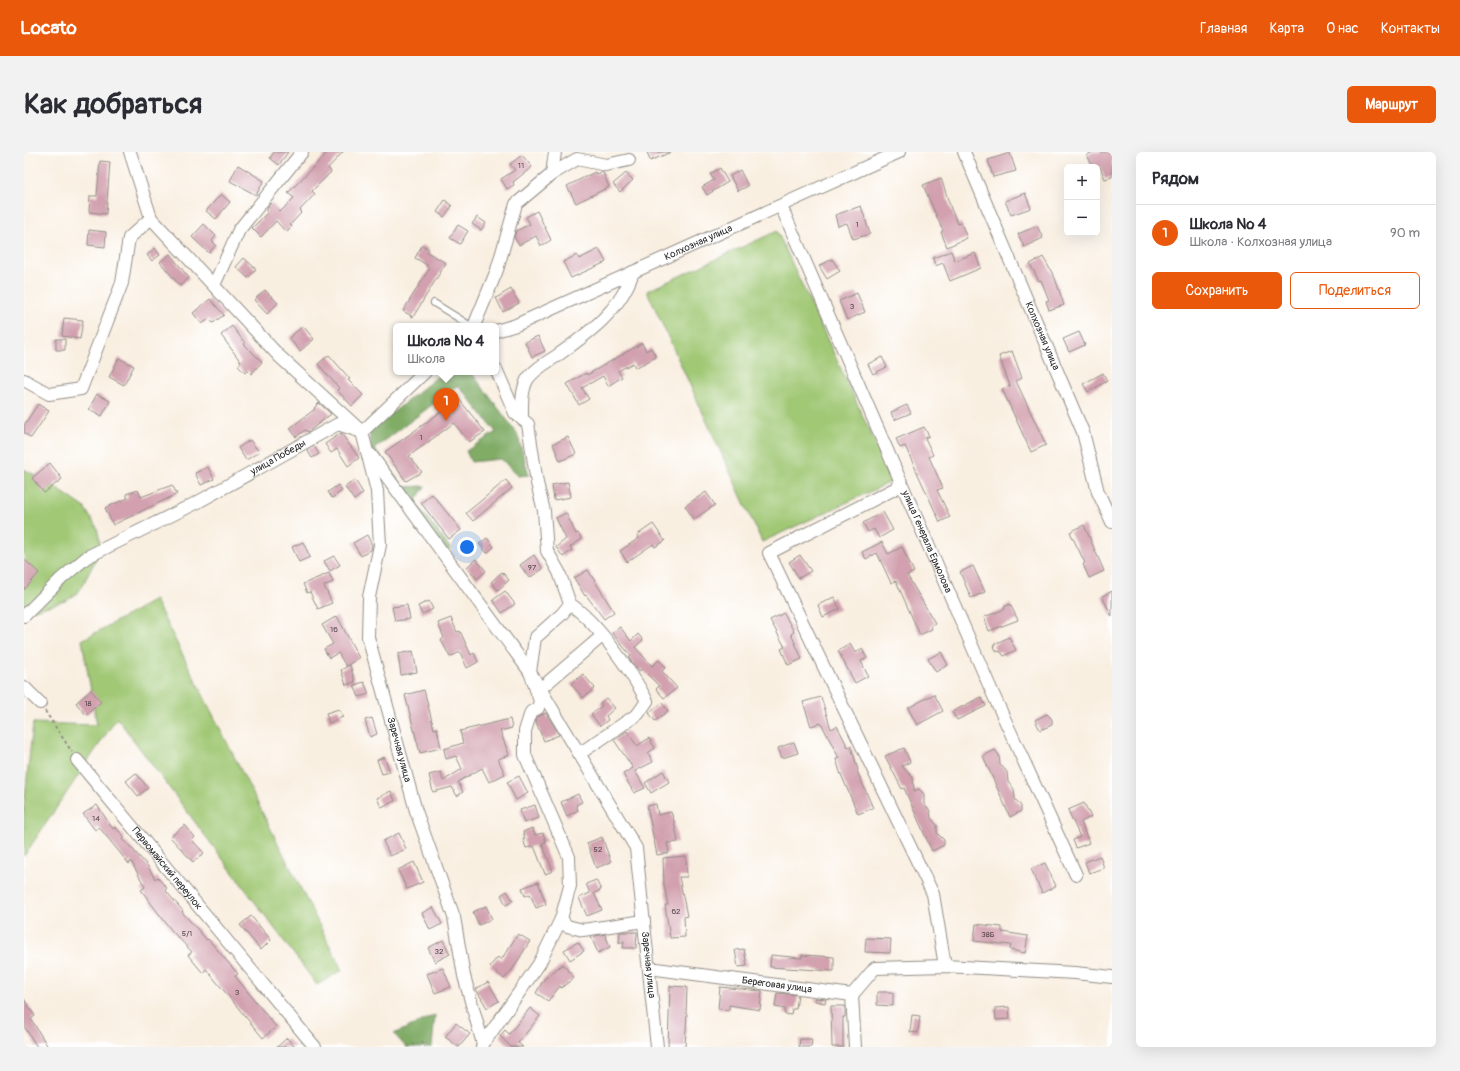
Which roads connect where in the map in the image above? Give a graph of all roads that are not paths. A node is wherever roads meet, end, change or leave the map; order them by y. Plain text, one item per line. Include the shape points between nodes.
1 (130, 152) edge
2 (302, 152) edge
3 (554, 152) edge
4 (899, 152) edge
5 (964, 152) edge
6 (628, 160) dead end
7 (552, 174) junction
8 (781, 206) junction
9 (151, 218) junction
10 (634, 272) junction
11 (214, 285) junction
12 (434, 303) dead end
13 (466, 323) edge
14 (475, 323) edge
15 (499, 329) edge
16 (422, 375) edge
17 (499, 375) edge
18 (24, 380) edge
19 (522, 420) junction
20 (362, 432) junction
21 (368, 450) junction
22 (902, 485) junction
23 (1112, 522) edge
24 (570, 604) junction
25 (24, 616) edge
26 (602, 636) junction
27 (530, 672) junction
28 (24, 687) edge
29 (540, 689) junction
30 (40, 703) road end
31 (580, 754) junction
32 (77, 760) road end
33 (1076, 875) dead end
34 (561, 919) junction
35 (644, 921) junction
36 (945, 966) junction
37 (649, 968) junction
38 (1112, 977) edge
39 (852, 994) junction
40 (483, 1046) edge
41 (315, 1047) edge
42 (657, 1047) edge
43 (855, 1047) edge

1 - 9 street
2 - 11 street via 239,230
3 - 7 street
4 - 8 street, Колхозная улица
5 - 23 street, Колхозная улица via 1083,432 1098,492
6 - 7 street via 606,165 577,159
7 - 14 street via 516,204 497,270
8 - 10 street, Колхозная улица
8 - 22 street, улица Генерала Ермолова
9 - 11 street
9 - 18 street via 129,238 122,283 81,389 49,394
10 - 15 street, Колхозная улица via 516,325
10 - 19 street via 619,300 603,321 534,371 527,381 522,397
11 - 20 street via 280,356
12 - 13 lane
16 - 20 street
17 - 19 street via 515,413
19 - 24 street via 528,424 544,511 547,551 559,572
20 - 21 street, Заречная улица
20 - 25 street, улица Победы via 338,424 168,518 87,557
21 - 27 street, Заречная улица
21 - 40 street, Заречная улица via 377,491 380,545 368,597 368,637 416,811 454,917 464,976
22 - 33 street, улица Генерала Ермолова via 993,694
22 - 36 street via 769,553 933,894
24 - 26 street
24 - 27 street, Заречная улица via 535,638
26 - 29 street
26 - 31 street via 634,676 648,701 638,714
27 - 29 street, Заречная улица
27 - 34 street, Заречная улица via 540,701 538,708 531,712 526,730 525,755 569,857 570,886
28 - 30 street
29 - 31 street, Заречная улица
31 - 35 street, Заречная улица via 636,848
32 - 41 street, Первомайский переулок
34 - 35 street via 568,926 582,930
34 - 40 street, Заречная улица via 539,964
35 - 37 street, Заречная улица
36 - 38 street
36 - 39 street via 875,968
37 - 39 street, Береговая улица
37 - 42 street, Заречная улица
39 - 43 street

